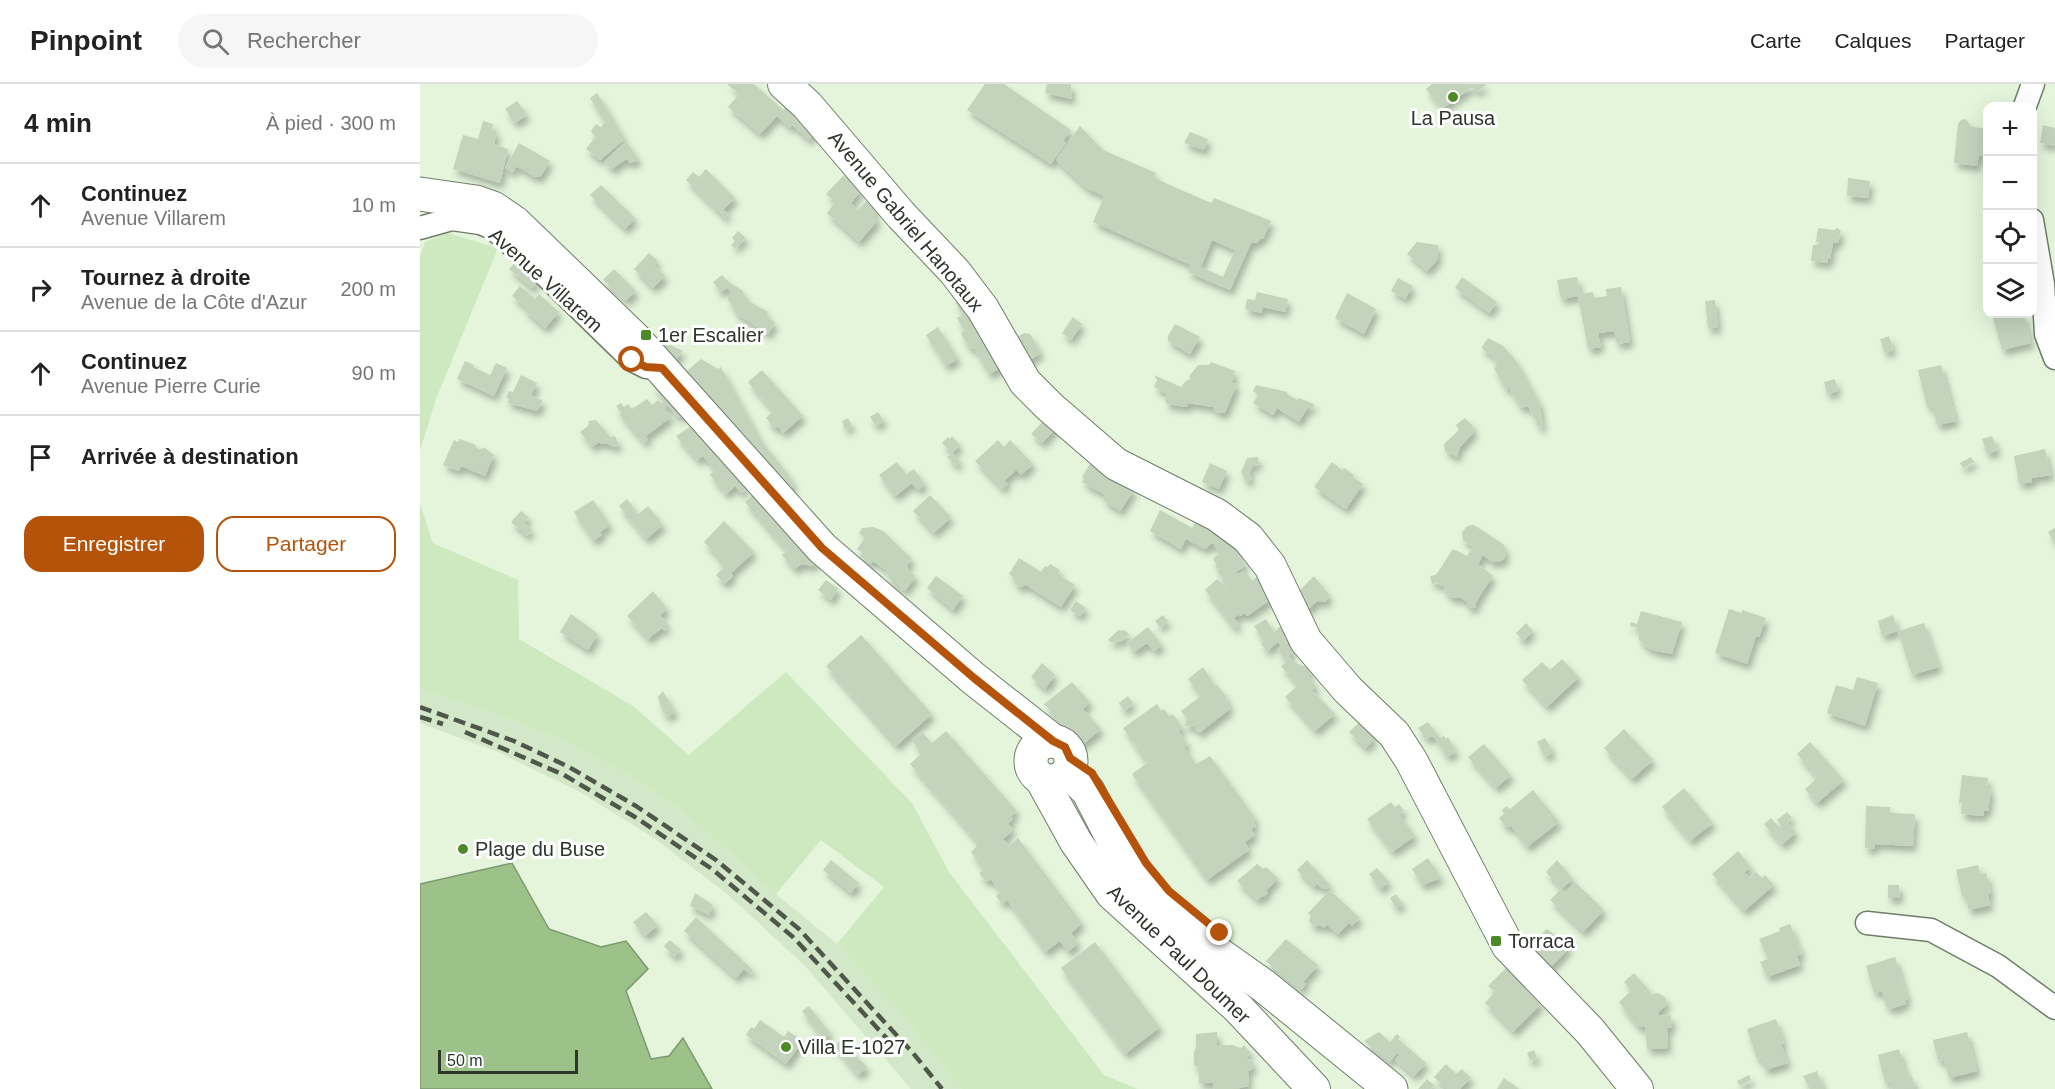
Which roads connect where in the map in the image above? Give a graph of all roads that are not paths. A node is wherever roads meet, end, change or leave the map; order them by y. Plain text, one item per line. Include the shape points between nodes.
1 (784, 84) edge
2 (2033, 84) edge
3 (2026, 102) edge
4 (420, 194) edge
5 (420, 228) edge
6 (2037, 249) edge
7 (2055, 358) edge
8 (662, 368) junction
9 (1054, 771) junction
10 (1867, 923) dead end
11 (2055, 1008) edge
12 (1314, 1089) edge
13 (1391, 1089) edge
14 (1637, 1089) edge

1 - 14 main road, Avenue Gabriel Hanotaux via 955,272 983,309 1025,382 1050,407 1116,464 1217,515 1248,538 1270,566 1306,641 1348,690 1394,734 1411,760 1508,946 1590,1031
2 - 3 street
4 - 8 main road via 476,202 494,208 515,223
5 - 8 street, Avenue Villarem via 452,219 493,228 632,360 646,367
6 - 7 street via 2046,334
8 - 9 main road via 822,548 974,678
9 - 12 main road, Avenue Paul Doumer via 1076,842 1112,894 1238,1008
9 - 13 main road via 1085,767 1097,779 1146,863 1169,891 1220,933 1264,986
10 - 11 street via 1931,930 1998,966

